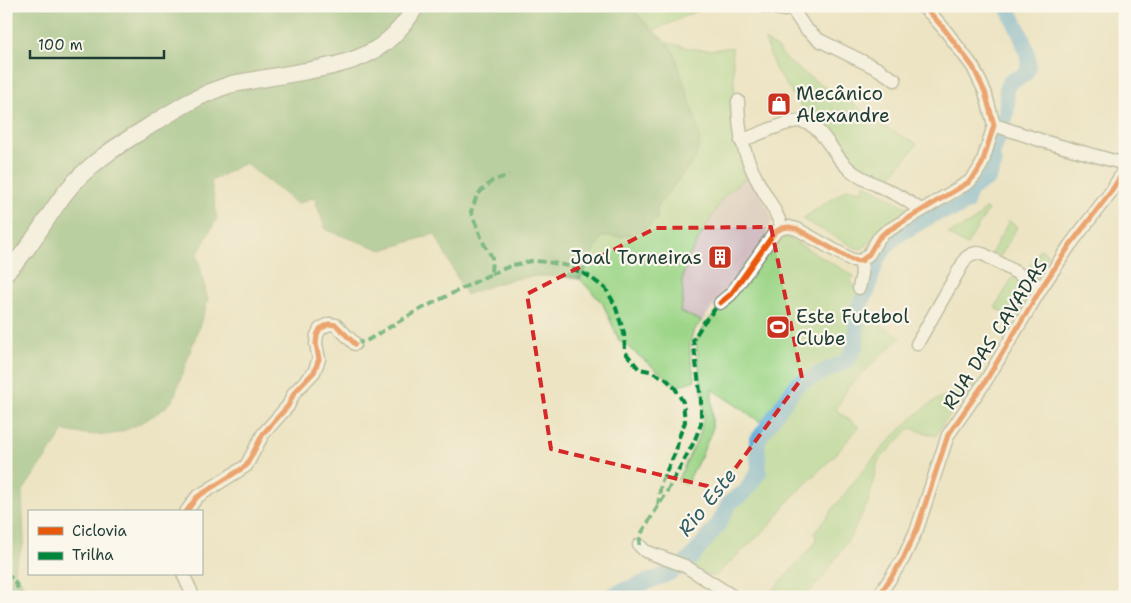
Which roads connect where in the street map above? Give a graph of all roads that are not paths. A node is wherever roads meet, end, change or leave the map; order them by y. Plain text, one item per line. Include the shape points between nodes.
1 (416, 6) edge
2 (764, 6) edge
3 (922, 6) edge
4 (796, 8) edge
5 (895, 80) dead end
6 (738, 101) dead end
7 (994, 125) junction
8 (741, 141) junction
9 (1125, 164) edge
10 (1125, 169) edge
11 (1125, 185) edge
12 (1110, 193) junction
13 (922, 210) junction
14 (782, 228) junction
15 (861, 261) junction
16 (6, 272) edge
17 (1042, 287) junction
18 (859, 288) dead end
19 (720, 303) dead end
20 (355, 344) dead end
21 (917, 344) dead end
22 (187, 510) edge
23 (639, 545) dead end
24 (184, 576) edge
25 (192, 597) edge
26 (734, 597) edge
27 (878, 597) edge

1 - 16 main road via 394,35 360,58 334,66 232,84 179,106 78,178
2 - 4 street
3 - 7 street via 973,67 985,92
4 - 5 street via 805,28 819,40
6 - 8 street
7 - 9 street
7 - 13 street via 976,174 960,189
8 - 13 street via 794,121 807,123 853,172
8 - 14 street
10 - 12 street, RUA DAS CAVADAS
11 - 12 street
12 - 17 street, RUA DAS CAVADAS
13 - 15 street via 884,233
14 - 15 street via 796,229 852,260
14 - 19 street via 770,239 731,294
15 - 18 street
17 - 21 street via 985,255 970,254
17 - 27 street, RUA DAS CAVADAS via 985,382 948,435 917,529 903,559
20 - 22 street via 336,325 329,324 320,329 316,335 319,359 314,372 263,434 246,466 196,497
23 - 26 street via 645,551 685,566
24 - 25 street

